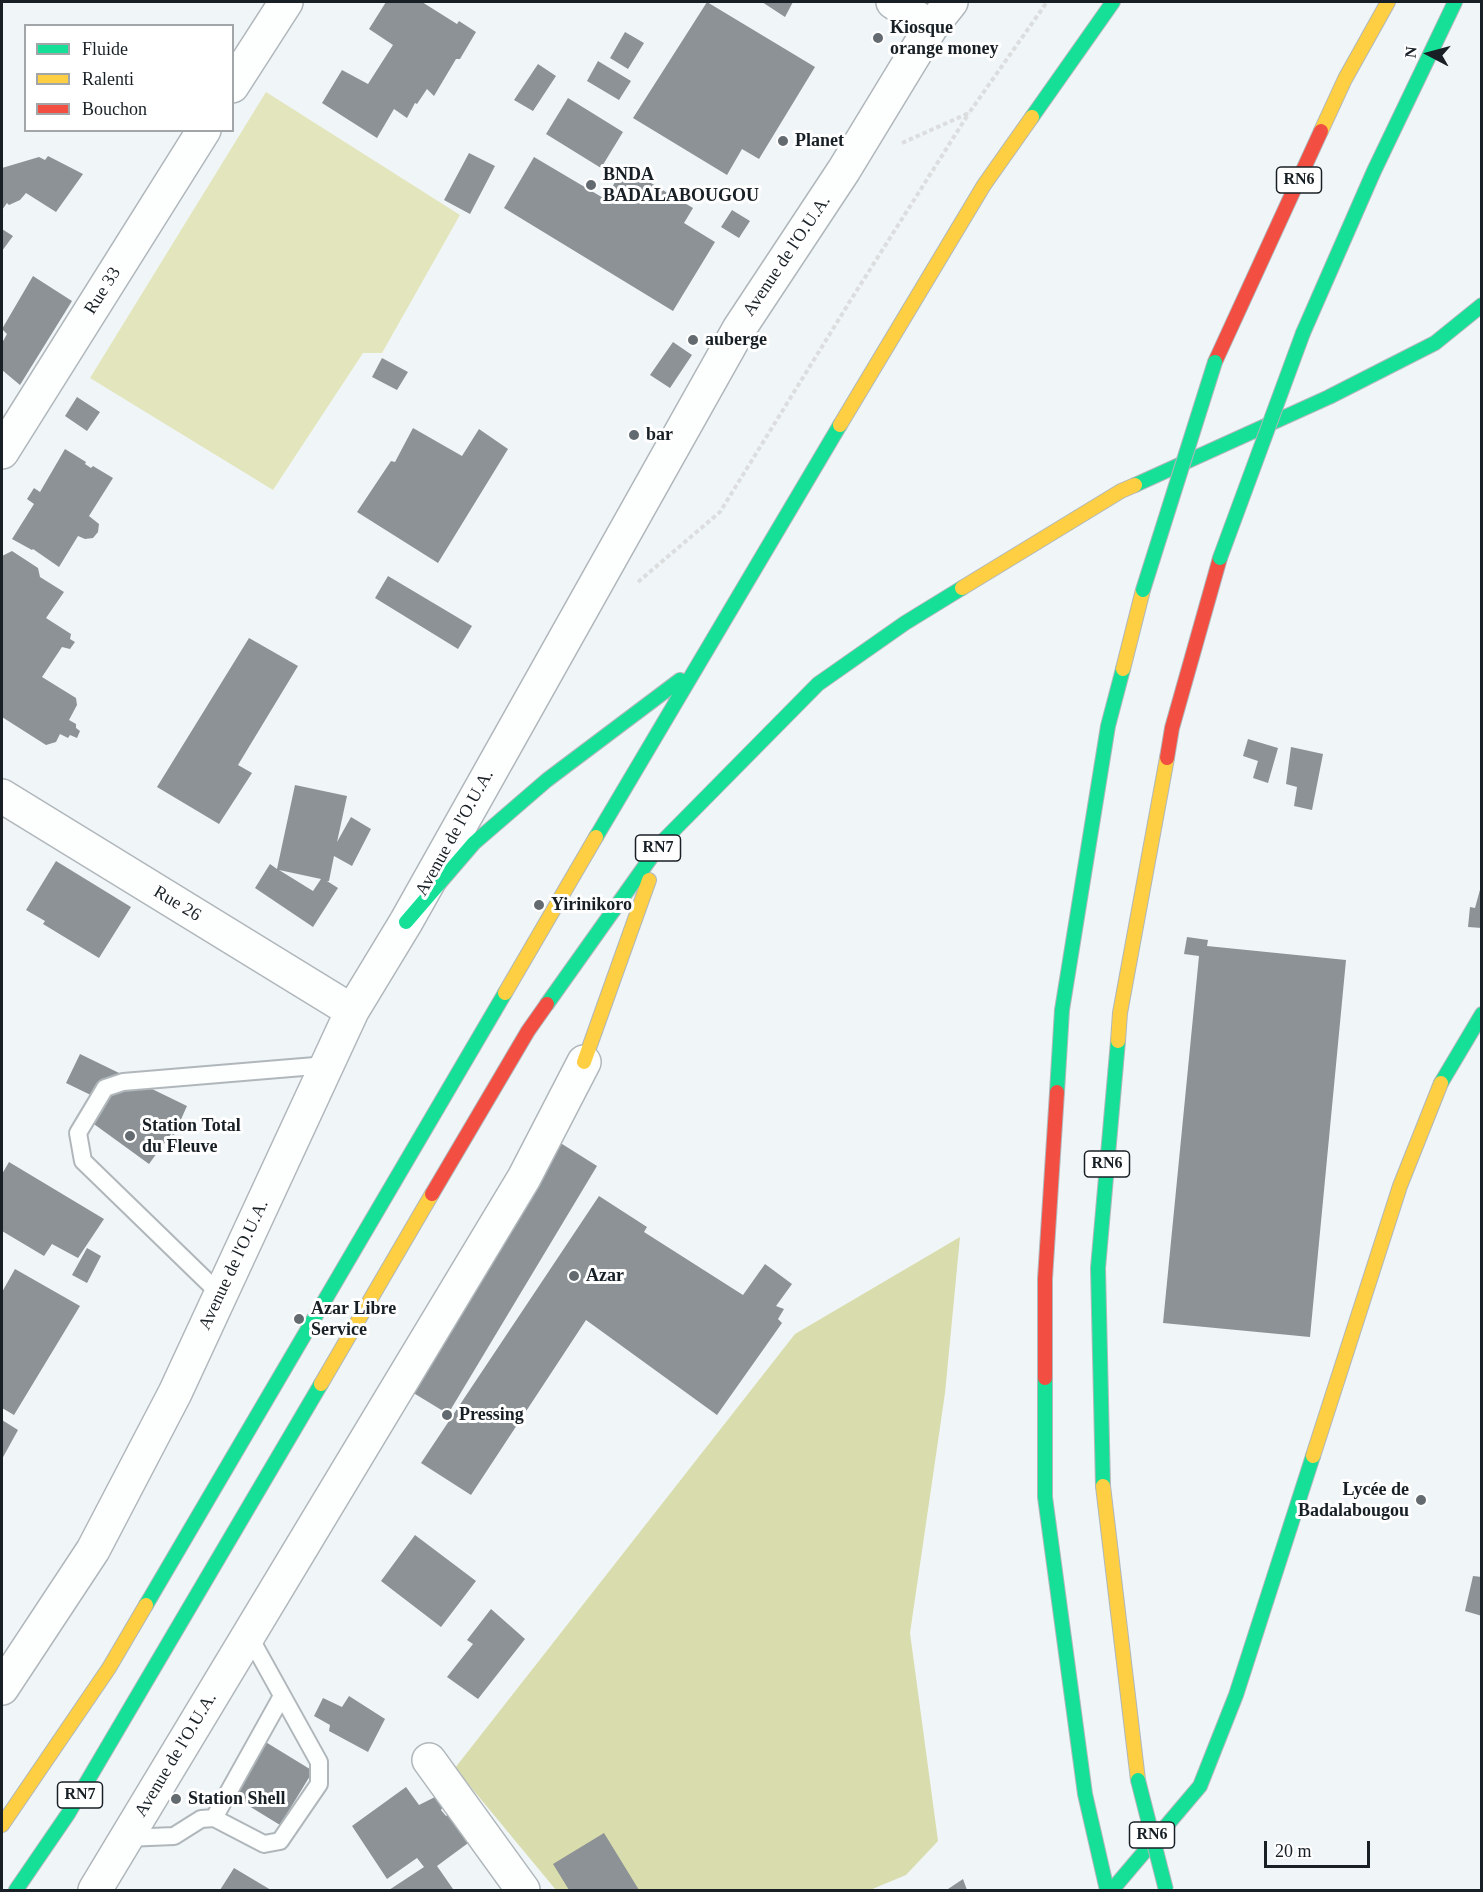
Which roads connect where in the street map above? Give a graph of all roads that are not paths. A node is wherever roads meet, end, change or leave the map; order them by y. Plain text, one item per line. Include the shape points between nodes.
1 (285, 2) edge
2 (893, 2) edge
3 (951, 2) edge
4 (1113, 2) edge
5 (1388, 2) edge
6 (1455, 2) edge
7 (931, 27) junction
8 (234, 83) edge
9 (203, 132) edge
10 (1482, 305) edge
11 (4, 443) edge
12 (694, 670) junction
13 (2, 796) edge
14 (662, 842) junction
15 (406, 922) junction
16 (352, 1011) junction
17 (1482, 1014) edge
18 (584, 1062) joint
19 (327, 1065) junction
20 (220, 1294) junction
21 (248, 1634) junction
22 (2, 1688) edge
23 (282, 1696) junction
24 (429, 1760) dead end
25 (214, 1818) junction
26 (2, 1825) edge
27 (126, 1838) junction
28 (16, 1890) edge
29 (95, 1890) edge
30 (523, 1890) edge
31 (1107, 1890) edge
32 (1112, 1890) edge
33 (1166, 1890) edge

1 - 8 street
2 - 7 street
3 - 7 street, Avenue de l'O.U.A.
4 - 12 main road, RN7 via 984,185
5 - 31 main road, RN6, bridge via 1345,79 1215,362 1143,590 1108,726 1062,1010 1045,1279 1045,1497 1085,1794
6 - 33 main road, RN6, bridge via 1374,171 1303,333 1220,558 1172,728 1120,1013 1098,1268 1103,1500 1138,1780
7 - 15 street, Avenue de l'O.U.A. via 844,170 739,329
9 - 11 street, Rue 33
10 - 14 main road, RN7 via 1435,343 1414,354 1329,397 1120,491 905,623 818,684
12 - 15 main road via 547,780 474,843
12 - 26 main road, RN7 via 109,1668
13 - 16 street, Rue 26
14 - 18 main road
14 - 28 main road, RN7 via 528,1031 68,1814
15 - 16 street, Avenue de l'O.U.A.
16 - 19 street, Avenue de l'O.U.A.
17 - 32 main road via 1443,1078 1400,1186 1236,1695 1200,1786
18 - 21 street, Avenue de l'O.U.A. via 524,1178
19 - 20 street, Avenue de l'O.U.A.
19 - 20 lane via 123,1082 105,1088 78,1133 82,1161
20 - 22 street, Avenue de l'O.U.A. via 175,1393 93,1550
21 - 23 lane
21 - 27 street, Avenue de l'O.U.A.
23 - 25 lane
23 - 25 lane via 319,1762 319,1784 280,1841 264,1844
24 - 30 street
25 - 27 lane via 201,1819 174,1836
27 - 29 street, Avenue de l'O.U.A.

